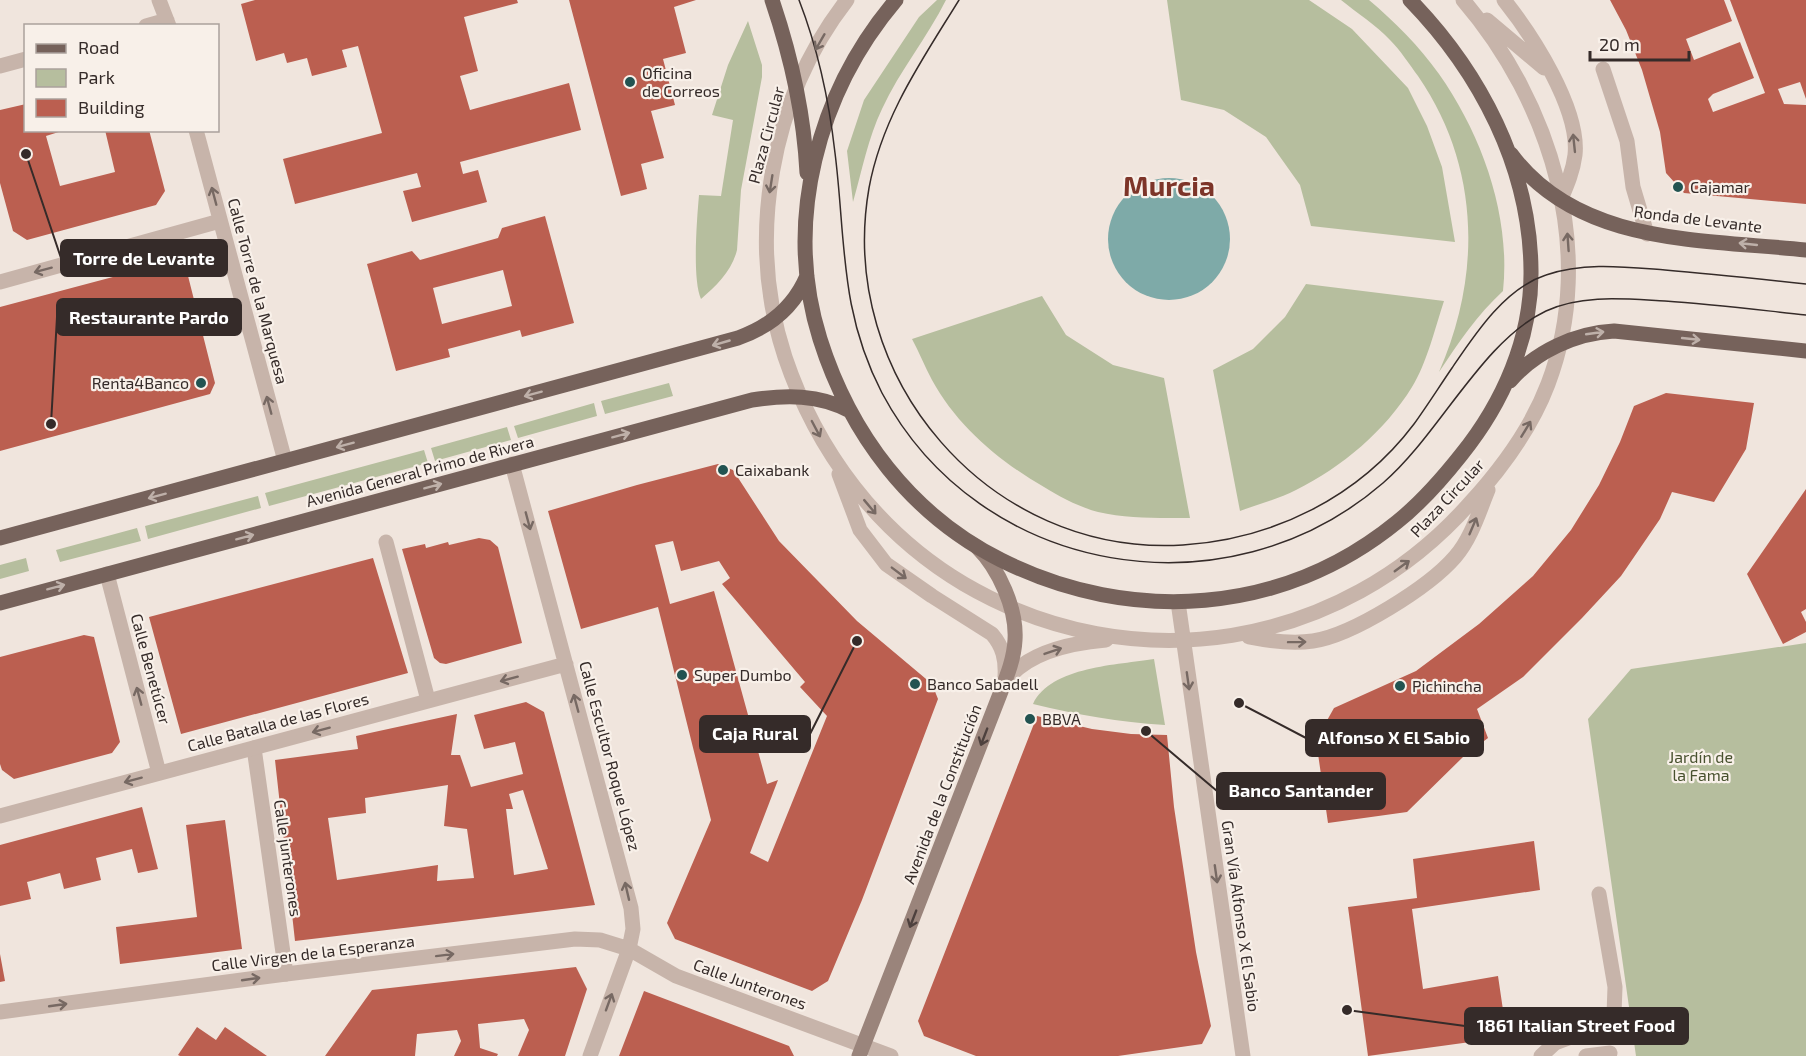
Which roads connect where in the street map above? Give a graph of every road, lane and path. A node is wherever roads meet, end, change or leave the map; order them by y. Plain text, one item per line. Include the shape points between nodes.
1 (159, 0) edge
2 (772, 0) edge
3 (847, 0) edge
4 (896, 0) edge
5 (1410, 0) edge
6 (1463, 0) edge
7 (1504, 0) edge
8 (168, 23) edge
9 (24, 60) edge
10 (0, 66) edge
11 (1603, 69) dead end
12 (1551, 74) junction
13 (797, 87) junction
14 (197, 132) edge
15 (1506, 146) junction
16 (808, 195) junction
17 (1561, 200) junction
18 (220, 221) junction
19 (1647, 234) junction
20 (1806, 250) edge
21 (807, 276) junction
22 (0, 282) edge
23 (774, 319) junction
24 (1559, 345) junction
25 (1806, 351) edge
26 (1504, 389) junction
27 (800, 397) junction
28 (850, 411) junction
29 (834, 460) junction
30 (285, 461) junction
31 (512, 464) junction
32 (1493, 477) junction
33 (0, 538) edge
34 (386, 542) dead end
35 (977, 547) junction
36 (107, 574) junction
37 (1178, 602) junction
38 (0, 603) edge
39 (1010, 607) junction
40 (1239, 635) junction
41 (1133, 639) junction
42 (1183, 641) junction
43 (566, 664) junction
44 (1005, 682) junction
45 (428, 700) junction
46 (254, 748) junction
47 (159, 773) junction
48 (0, 816) edge
49 (1599, 894) dead end
50 (629, 948) junction
51 (286, 974) junction
52 (0, 1012) edge
53 (861, 1051) edge
54 (1610, 1053) dead end
55 (590, 1056) edge
56 (891, 1056) edge
57 (1243, 1056) edge
58 (1541, 1056) edge
59 (1586, 1056) edge

1 - 8 street
2 - 13 main road
3 -> 13 street, Plaza Circular via 817,45
4 - 16 main road, Plaza Circular via 870,32 834,98
5 - 15 main road, Plaza Circular via 1460,58 1480,89
6 - 12 street
6 - 17 street, Plaza Circular via 1513,70 1532,108
7 - 12 street
9 - 10 street
11 - 19 street via 1627,141 1633,187
17 -> 12 street via 1575,153 1569,115
13 - 16 main road
13 -> 23 street, Plaza Circular via 775,162 768,206 766,264
18 -> 14 street, Calle Torre de la Marquesa
15 - 17 main road, Ronda de Levante via 1524,169
15 - 26 main road, Plaza Circular via 1529,232 1531,272 1522,337
16 - 21 main road, Plaza Circular
17 - 19 main road, Ronda de Levante via 1599,219
24 -> 17 street, Plaza Circular via 1569,270
18 -> 22 street
30 -> 18 street, Calle Torre de la Marquesa
20 -> 19 main road, Ronda de Levante
21 - 23 main road via 795,298
21 - 28 main road, Plaza Circular via 823,350
23 - 27 street, Plaza Circular
23 -> 30 main road via 738,338
24 -> 25 main road via 1591,333 1614,331
24 - 26 main road via 1520,370
32 -> 24 street, Plaza Circular via 1530,423 1548,384
26 - 37 main road, Plaza Circular via 1476,437 1452,467 1426,496 1369,543 1268,590
27 - 28 main road, Avenida General Primo de Rivera via 829,402
27 -> 29 street, Plaza Circular
31 -> 27 main road, Avenida General Primo de Rivera via 752,400
28 - 35 main road, Plaza Circular via 880,460 903,488
29 -> 39 street, Plaza Circular via 875,513 906,543 939,569
29 -> 44 street via 868,543 905,578 992,634 1005,656
30 -> 33 main road
36 -> 31 main road, Avenida General Primo de Rivera
31 -> 43 street, Calle Escultor Roque López
40 -> 32 street, Plaza Circular via 1316,613 1390,575 1454,522
40 -> 32 street via 1285,642 1325,639 1405,597 1456,556
34 - 45 street
35 - 37 main road, Plaza Circular via 1027,573 1063,586 1137,601
35 - 39 main road, Avenida de la Constitución via 993,569
38 -> 36 main road, Avenida General Primo de Rivera
47 -> 36 street, Calle Benetúcer
37 - 42 street, Gran Vía Alfonso X El Sabio
39 - 41 street, Plaza Circular via 1060,625
39 - 44 main road, Avenida de la Constitución via 1015,638
40 - 42 street, Plaza Circular
41 - 42 street, Plaza Circular
44 -> 41 street via 1022,665 1049,652 1090,641
42 -> 57 street, Gran Vía Alfonso X El Sabio
43 -> 45 street, Calle Batalla de las Flores
50 -> 43 street, Calle Escultor Roque López via 633,929 631,908
44 -> 53 main road, Avenida de la Constitución
45 -> 46 street, Calle Batalla de las Flores
46 - 47 street, Calle Batalla de las Flores
46 - 51 street, Calle junterones
47 -> 48 street, Calle Batalla de las Flores
49 - 58 street via 1615,987 1614,1014 1595,1028 1555,1043
51 -> 50 street, Calle Virgen de la Esperanza via 575,939 600,940
50 - 53 street, Calle Junterones via 676,976
55 -> 50 street, Calle Escultor Roque López
52 -> 51 street, Calle Virgen de la Esperanza
53 - 56 street, Calle Junterones
54 - 59 street

